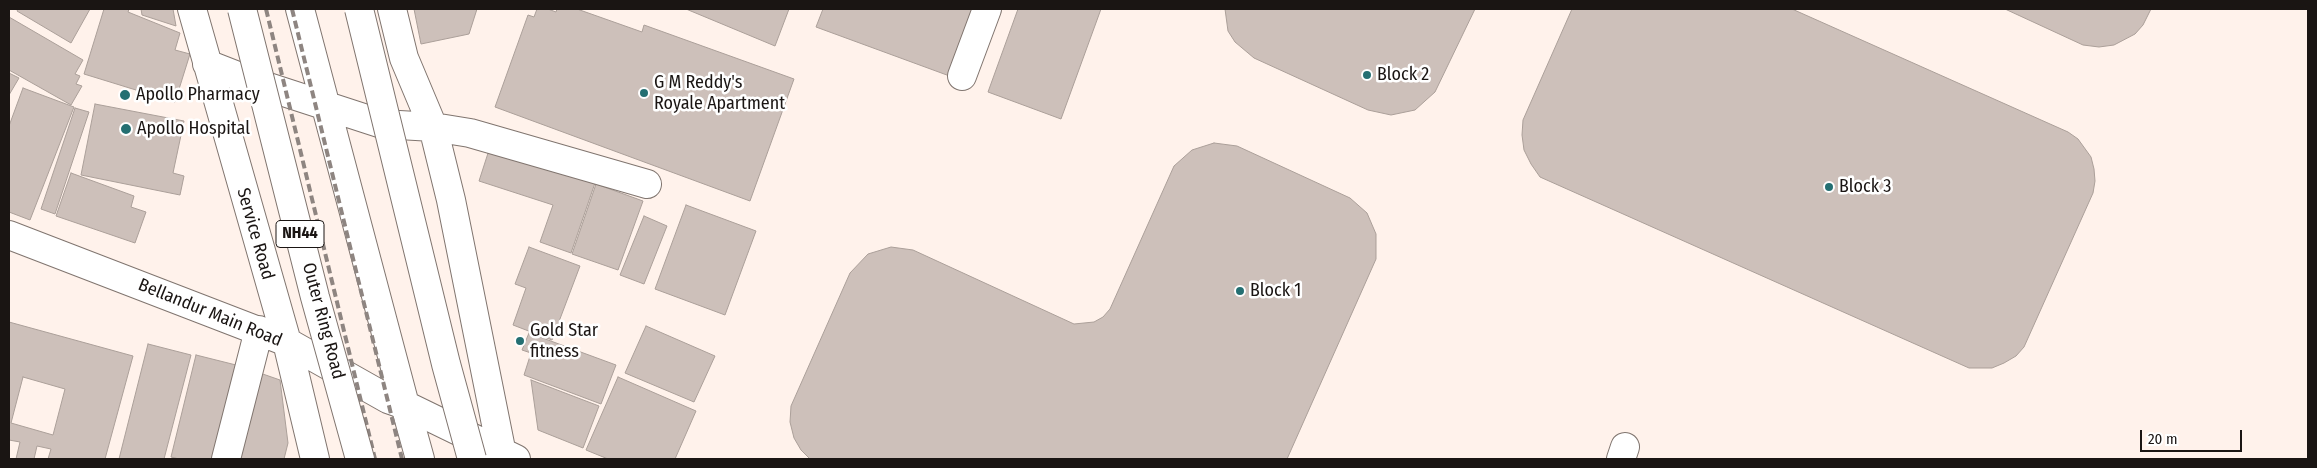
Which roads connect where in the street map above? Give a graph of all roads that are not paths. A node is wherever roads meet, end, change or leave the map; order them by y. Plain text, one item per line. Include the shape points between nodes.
1 (192, 9) edge
2 (242, 9) edge
3 (300, 9) edge
4 (359, 9) edge
5 (392, 9) edge
6 (987, 9) edge
7 (207, 64) junction
8 (962, 76) dead end
9 (325, 105) junction
10 (433, 126) junction
11 (648, 184) dead end
12 (9, 235) edge
13 (258, 330) junction
14 (287, 342) junction
15 (405, 405) junction
16 (506, 457) edge
17 (226, 459) edge
18 (315, 459) edge
19 (360, 459) edge
20 (420, 459) edge
21 (472, 459) edge

1 - 7 main road, Service Road
2 - 19 main road, Outer Ring Road / NH44, bridge
3 - 9 main road
4 - 21 main road, bridge
5 - 10 main road via 404,58
6 - 8 main road
7 - 9 main road
7 - 14 main road, Service Road
9 - 10 main road via 382,124
9 - 15 main road
10 - 11 main road via 470,133
10 - 16 main road
12 - 13 main road, Bellandur Main Road
13 - 14 main road, Bellandur Main Road
13 - 17 main road
14 - 15 main road, Bellandur Main Road via 388,399
14 - 18 main road, Service Road
15 - 16 main road, Bellandur Main Road
15 - 20 main road

